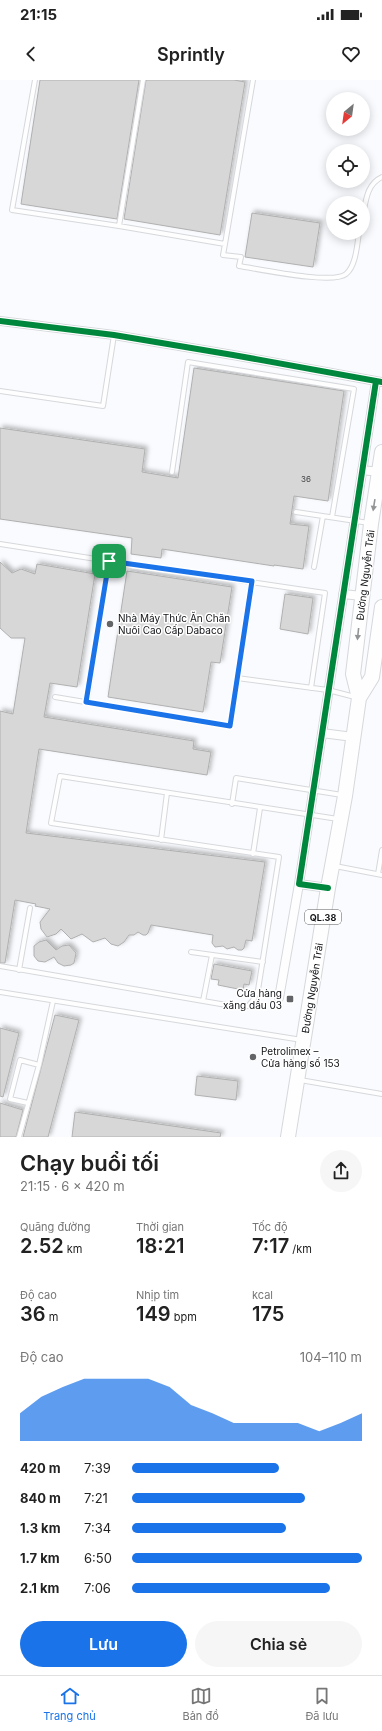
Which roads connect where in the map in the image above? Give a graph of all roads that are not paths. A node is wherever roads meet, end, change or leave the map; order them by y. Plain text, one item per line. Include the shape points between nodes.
1 (35, 80) edge
2 (143, 80) edge
3 (253, 80) edge
4 (382, 177) edge
5 (367, 196) edge
6 (119, 226) junction
7 (357, 240) edge
8 (225, 244) junction
9 (0, 321) edge
10 (114, 336) junction
11 (379, 381) edge
12 (0, 391) edge
13 (382, 452) edge
14 (362, 470) junction
15 (172, 472) dead end
16 (379, 472) junction
17 (296, 512) dead end
18 (323, 516) junction
19 (332, 517) junction
20 (354, 521) junction
21 (371, 524) junction
22 (0, 544) edge
23 (109, 561) junction
24 (314, 567) dead end
25 (252, 581) junction
26 (343, 594) junction
27 (362, 596) junction
28 (382, 607) edge
29 (237, 678) junction
30 (311, 688) junction
31 (328, 690) junction
32 (56, 697) dead end
33 (359, 698) junction
34 (86, 702) junction
35 (322, 733) junction
36 (353, 737) junction
37 (313, 790) junction
38 (167, 793) junction
39 (345, 796) junction
40 (232, 804) junction
41 (260, 808) junction
42 (309, 816) junction
43 (341, 819) junction
44 (161, 840) junction
45 (382, 850) edge
46 (253, 854) junction
47 (332, 865) junction
48 (380, 874) edge
49 (299, 884) junction
50 (328, 888) junction
51 (30, 908) dead end
52 (191, 952) dead end
53 (212, 955) junction
54 (263, 962) junction
55 (0, 966) edge
56 (19, 970) junction
57 (0, 992) edge
58 (279, 998) dead end
59 (53, 1001) junction
60 (203, 1001) junction
61 (304, 1040) junction
62 (39, 1065) junction
63 (298, 1080) junction
64 (382, 1094) edge
65 (28, 1103) junction
66 (19, 1137) edge
67 (288, 1137) edge

1 - 6 lane via 12,210
2 - 6 lane
3 - 8 lane
4 - 5 lane via 376,180
6 - 8 lane
7 - 8 lane via 352,265 347,274 339,278 239,266 241,257 224,255
9 - 10 street
10 - 11 street
10 - 12 lane via 103,406
11 - 14 street
13 - 16 highway, Đường Nguyễn Trãi / QL.38
14 - 16 street
14 - 20 street
15 - 19 lane via 188,362 354,389
16 -> 21 highway, Đường Nguyễn Trãi / QL.38
17 - 18 lane
18 - 19 lane
18 - 24 lane
19 - 20 lane
20 - 21 lane
20 - 26 street
21 - 27 highway, Đường Nguyễn Trãi / QL.38
22 - 23 lane
23 - 25 lane
23 - 34 lane
25 - 29 lane
25 - 30 lane via 325,593
26 - 27 street
26 - 31 street
27 -> 33 highway, Đường Nguyễn Trãi / QL.38 via 353,674
28 - 33 highway, Đường Nguyễn Trãi / QL.38 via 372,677
29 - 30 lane
29 - 34 lane via 230,726
30 - 31 lane
31 - 33 lane
31 - 35 street
32 - 34 lane
33 - 36 highway, Đường Nguyễn Trãi / QL.38
35 - 36 street
35 - 37 street
36 - 39 highway, Đường Nguyễn Trãi / QL.38
37 - 39 lane
37 - 40 lane via 236,778
37 - 42 street
38 - 40 lane
38 - 44 lane
38 - 44 lane via 60,776 51,823
39 - 43 highway, Đường Nguyễn Trãi / QL.38
40 - 41 lane
41 - 42 lane
41 - 46 lane
42 - 43 lane
42 - 49 street
43 - 47 highway, Đường Nguyễn Trãi / QL.38
44 - 46 lane
45 - 48 lane
46 - 54 lane via 279,857
47 - 48 lane
47 - 50 highway, Đường Nguyễn Trãi / QL.38
49 - 50 street
49 - 58 street
50 - 61 highway, Đường Nguyễn Trãi / QL.38
51 - 56 lane
52 - 53 lane
53 - 54 lane
53 - 60 lane
54 - 60 lane via 258,990 248,1006 238,1007
55 - 56 lane
56 - 60 lane
57 - 59 lane
59 - 61 lane
59 - 62 lane
61 - 63 highway, Đường Nguyễn Trãi / QL.38
62 - 65 lane
62 - 65 lane via 20,1060 10,1099
63 - 64 lane
63 - 67 highway, Đường Nguyễn Trãi / QL.38
65 - 66 lane

